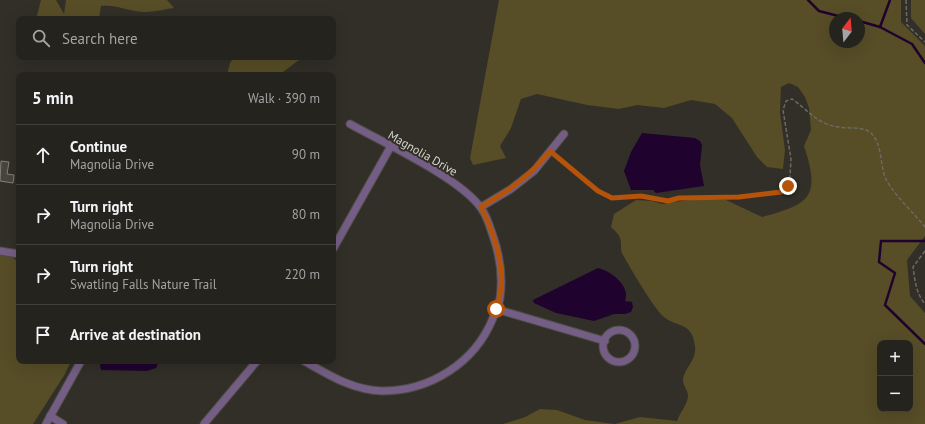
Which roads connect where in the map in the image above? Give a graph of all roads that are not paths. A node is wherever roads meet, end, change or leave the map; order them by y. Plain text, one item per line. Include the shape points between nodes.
1 (350, 124) dead end
2 (564, 134) dead end
3 (391, 146) junction
4 (481, 207) junction
5 (336, 244) edge
6 (0, 251) edge
7 (16, 254) edge
8 (496, 309) junction
9 (605, 341) junction
10 (79, 364) edge
11 (254, 364) edge
12 (309, 364) edge
13 (50, 416) junction
14 (46, 424) edge
15 (63, 424) edge
16 (204, 424) edge

1 - 3 street, Magnolia Drive
2 - 4 street via 534,171 511,190
3 - 4 street, Magnolia Drive via 459,186
3 - 5 street
4 - 8 street, Magnolia Drive via 497,248 502,276 500,300
6 - 7 street
8 - 9 street
8 - 12 street, Magnolia Drive via 489,328 474,352 428,384 404,390 358,388 337,380
9 - 9 street via 605,354 613,361 623,362 632,356 632,336 623,331 613,332
10 - 13 street
11 - 16 street
13 - 14 street
13 - 15 street

